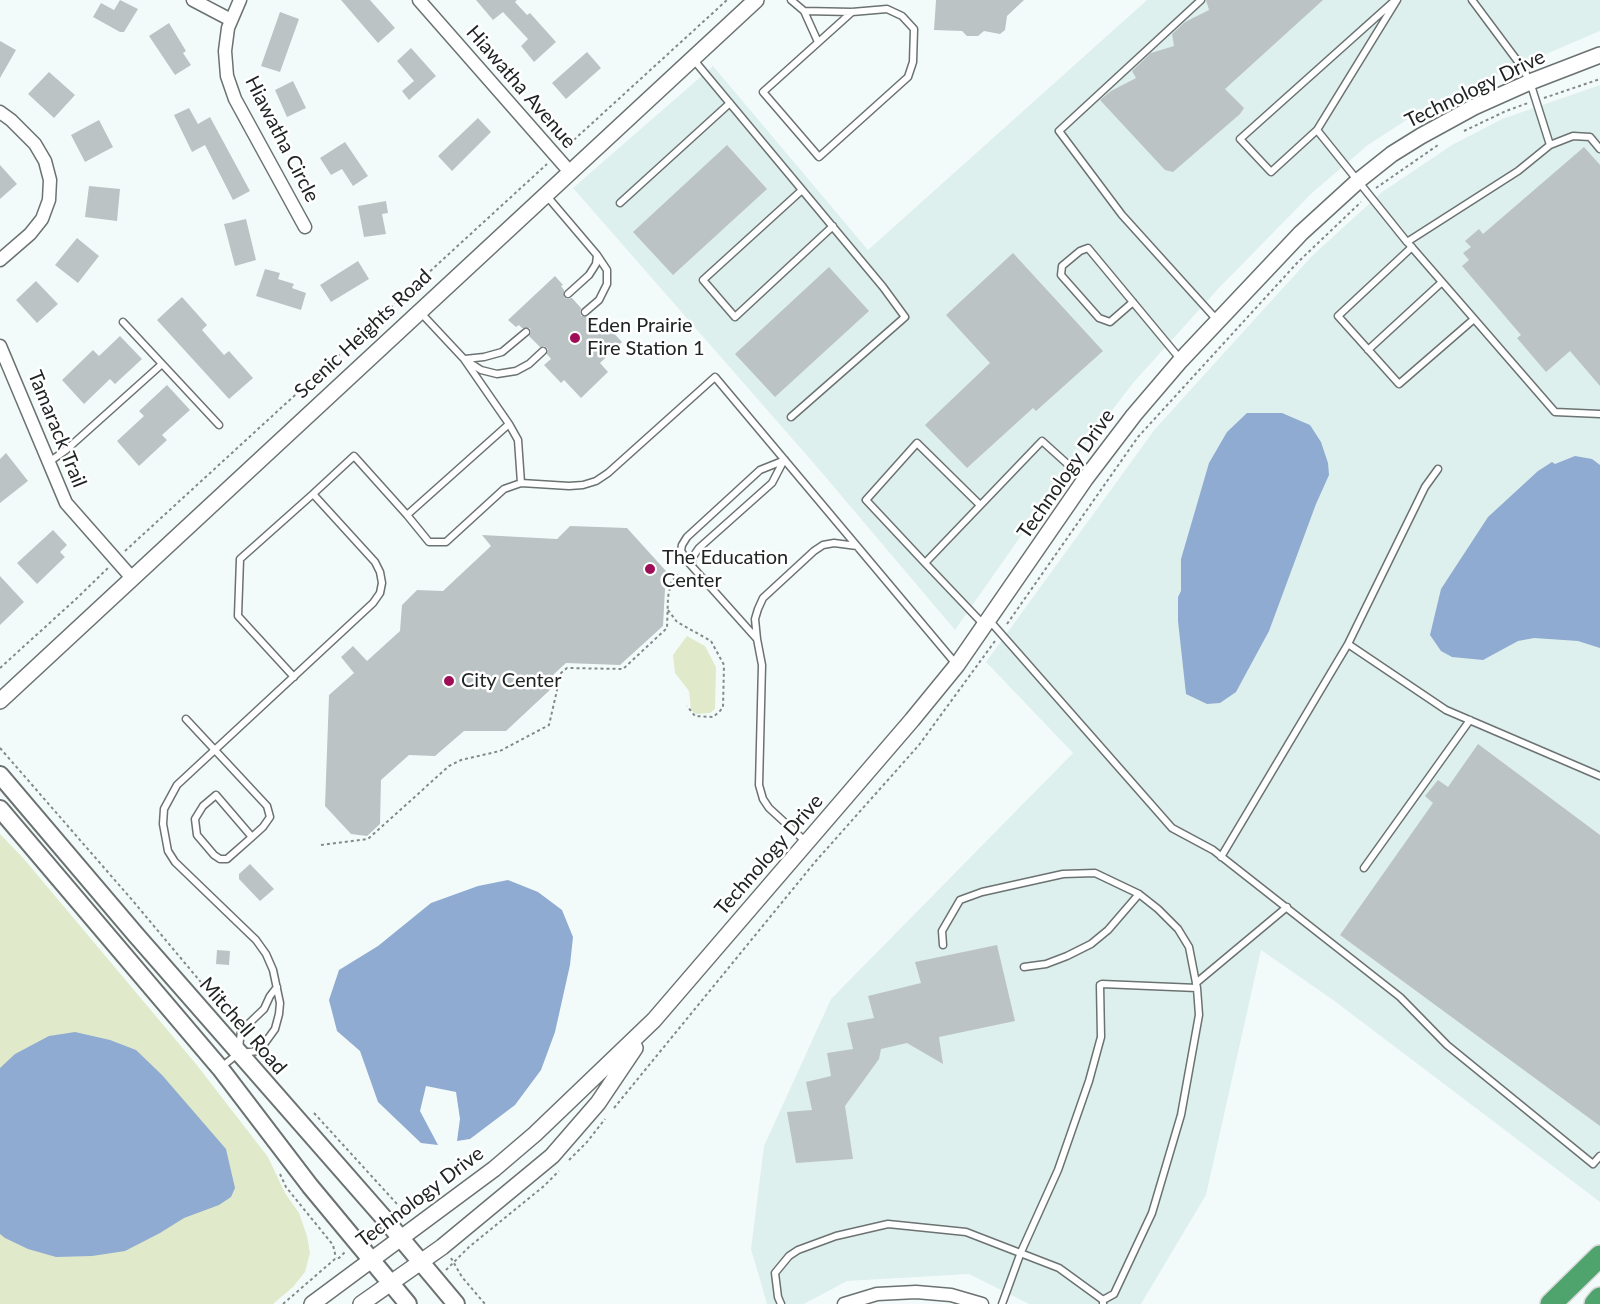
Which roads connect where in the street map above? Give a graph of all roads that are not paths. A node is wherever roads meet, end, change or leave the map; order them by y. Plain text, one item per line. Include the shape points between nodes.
1 (193, 0) edge
2 (240, 0) edge
3 (419, 0) edge
4 (756, 0) edge
5 (791, 0) edge
6 (1201, 0) edge
7 (1396, 0) edge
8 (1472, 0) edge
9 (804, 11) junction
10 (852, 12) junction
11 (231, 20) junction
12 (818, 42) junction
13 (1600, 55) edge
14 (693, 59) junction
15 (1530, 82) junction
16 (730, 103) junction
17 (0, 112) edge
18 (1317, 130) junction
19 (1550, 145) junction
20 (1600, 148) edge
21 (570, 172) junction
22 (1358, 181) junction
23 (802, 190) junction
24 (545, 195) junction
25 (620, 203) dead end
26 (833, 226) junction
27 (305, 227) dead end
28 (1409, 245) junction
29 (597, 255) junction
30 (0, 260) edge
31 (1442, 282) junction
32 (568, 294) dead end
33 (1133, 302) junction
34 (419, 311) junction
35 (585, 312) dead end
36 (1474, 319) junction
37 (123, 322) dead end
38 (1218, 322) junction
39 (526, 332) dead end
40 (0, 346) edge
41 (1368, 350) junction
42 (543, 351) dead end
43 (464, 359) junction
44 (1181, 360) junction
45 (162, 364) junction
46 (1600, 414) edge
47 (791, 417) dead end
48 (509, 424) junction
49 (219, 425) dead end
50 (785, 460) junction
51 (48, 462) junction
52 (1438, 469) dead end
53 (1086, 478) junction
54 (521, 483) junction
55 (313, 494) junction
56 (980, 505) junction
57 (407, 515) junction
58 (857, 546) junction
59 (925, 563) junction
60 (692, 566) junction
61 (132, 578) junction
62 (987, 623) junction
63 (757, 639) junction
64 (1348, 644) junction
65 (957, 665) junction
66 (294, 677) junction
67 (0, 701) edge
68 (186, 719) dead end
69 (1470, 720) junction
70 (216, 750) junction
71 (0, 776) edge
72 (1600, 776) edge
73 (0, 809) edge
74 (0, 815) edge
75 (252, 837) junction
76 (807, 843) junction
77 (29, 844) junction
78 (1221, 857) junction
79 (1365, 868) dead end
80 (1138, 894) junction
81 (1287, 907) junction
82 (943, 945) dead end
83 (1024, 967) dead end
84 (1197, 986) junction
85 (277, 987) junction
86 (654, 1020) junction
87 (238, 1053) junction
88 (220, 1068) junction
89 (1600, 1156) edge
90 (400, 1238) junction
91 (1021, 1252) junction
92 (1600, 1256) edge
93 (371, 1259) junction
94 (421, 1262) junction
95 (391, 1283) junction
96 (1600, 1298) edge
97 (1103, 1302) edge
98 (312, 1304) edge
99 (361, 1304) edge
100 (408, 1304) edge
101 (456, 1304) edge
102 (781, 1304) edge
103 (844, 1304) edge
104 (982, 1304) edge
105 (1002, 1304) edge
106 (1551, 1304) edge
107 (1595, 1304) edge

1 - 11 street
2 - 11 street, Hiawatha Circle
3 - 21 street, Hiawatha Avenue
4 - 14 street, Scenic Heights Road
5 - 9 lane
6 - 38 lane via 1059,131 1122,215
7 - 18 lane
7 - 18 lane via 1240,139 1271,172
8 - 15 lane
9 - 10 lane
9 - 12 lane
10 - 12 lane
10 - 12 lane via 886,9 902,16 914,29 913,62 908,77 819,157 763,92
11 - 27 street, Hiawatha Circle via 225,51 227,76 235,99
13 - 15 street, Technology Drive
14 - 16 lane
14 - 21 street, Scenic Heights Road
15 - 19 lane
15 - 22 street, Technology Drive via 1421,136
16 - 23 lane
16 - 25 lane
17 - 30 street via 35,144 50,180 49,200 42,219
18 - 22 lane
19 - 20 lane via 1573,136 1590,137
19 - 28 lane
21 - 24 street, Scenic Heights Road
22 - 28 lane
22 - 38 street, Technology Drive via 1301,233
23 - 26 lane
23 - 26 lane via 703,280 735,317
24 - 29 lane
24 - 34 street, Scenic Heights Road
26 - 47 lane via 905,317
28 - 31 lane
28 - 41 lane via 1338,316
29 - 32 lane via 589,275
29 - 35 lane via 607,270 607,284 599,300
31 - 36 lane
31 - 41 lane
33 - 33 lane via 1088,248 1062,266 1061,275 1099,318 1110,322
33 - 44 lane
34 - 43 lane
34 - 61 street, Scenic Heights Road
36 - 41 lane via 1399,384
36 - 46 lane via 1555,412
37 - 45 lane
38 - 44 street, Technology Drive
39 - 43 lane via 502,352
40 - 51 street, Tamarack Trail
42 - 43 lane via 516,371 497,375
43 - 48 lane
44 - 53 street, Technology Drive
45 - 49 lane
45 - 51 lane
48 - 54 lane via 518,440
48 - 57 lane
50 - 54 lane via 715,377 596,481 583,486
50 - 58 lane
50 - 60 lane via 772,483 695,553
50 - 60 lane via 760,470 687,537 681,551
51 - 61 street, Tamarack Trail via 66,502
52 - 64 lane via 1425,487
53 - 56 lane via 1042,441
53 - 62 street, Technology Drive
54 - 57 lane via 504,489 446,542 429,542
55 - 57 lane via 354,456
55 - 66 lane via 240,559 238,616
55 - 66 lane via 375,562 382,583 373,603
56 - 59 lane
56 - 59 lane via 917,443 866,500
58 - 63 lane via 834,543 813,551 763,598 755,619
58 - 65 lane
59 - 62 lane
60 - 63 lane
61 - 67 street, Scenic Heights Road
62 - 65 street, Technology Drive
62 - 78 lane via 1172,828
63 - 76 lane via 762,665 759,785 769,808
64 - 69 lane via 1446,710
64 - 78 lane
65 - 76 street, Technology Drive
66 - 70 lane
68 - 70 lane
69 - 72 lane
69 - 79 lane
70 - 75 lane via 267,806 270,817
70 - 85 lane via 170,795 164,808 165,840 175,862 256,940 266,954
71 - 87 main road, Mitchell Road
73 - 77 main road
74 - 77 main road
75 - 75 lane via 227,860 220,859 197,835 195,819 216,795
76 - 86 street, Technology Drive
77 - 88 main road
78 - 81 lane
80 - 82 lane via 1095,873 1063,874 982,892 960,900 942,931
80 - 83 lane via 1108,930 1090,944 1046,964
80 - 84 lane via 1178,929 1189,948
81 - 84 lane
81 - 89 lane via 1400,997 1447,1045 1593,1164
84 - 91 lane via 1100,985 1101,1037 1089,1081 1058,1170
84 - 97 lane via 1199,1015 1181,1115 1152,1213 1114,1294
85 - 87 lane via 261,1014 242,1031
85 - 87 lane via 280,1003 275,1029 259,1051
86 - 90 street, Technology Drive via 535,1134
86 - 94 street, Technology Drive via 598,1103 552,1156
87 - 88 lane
87 - 90 main road, Mitchell Road
88 - 93 main road via 299,1173
90 - 93 street, Technology Drive
90 - 94 main road, Mitchell Road
91 - 97 lane via 1059,1268
91 - 102 lane via 966,1232 888,1224 836,1236 789,1256 775,1273
91 - 105 lane
92 - 106 highway
93 - 95 main road
93 - 98 street, Technology Drive
94 - 95 street, Technology Drive
94 - 101 main road, Mitchell Road
95 - 99 street, Technology Drive
95 - 100 main road
96 - 107 highway
103 - 104 street via 877,1294 916,1292 951,1295

